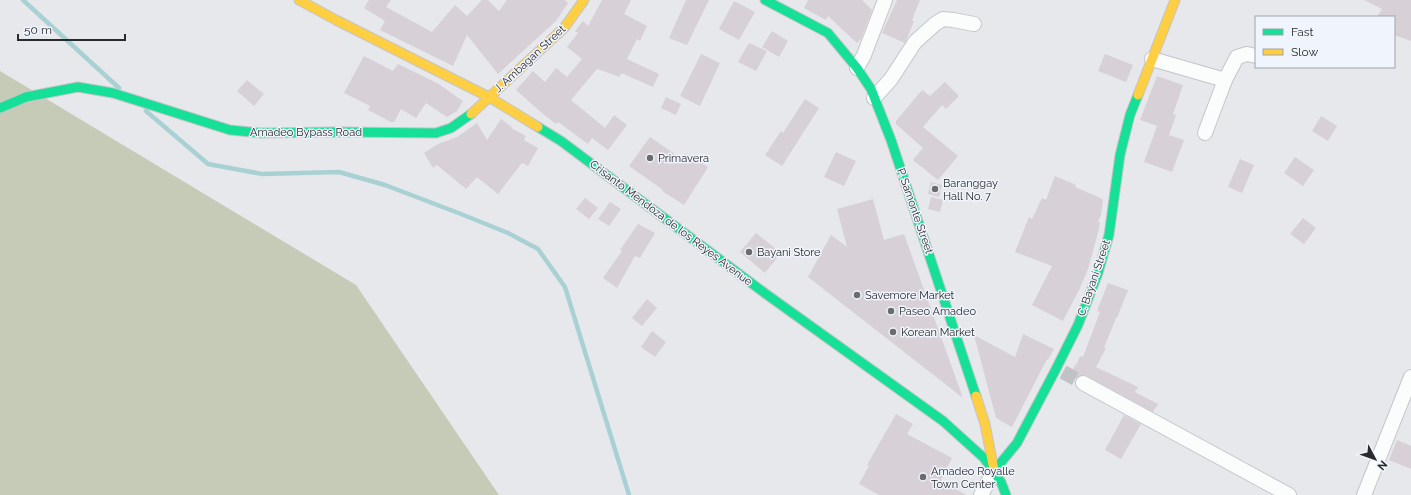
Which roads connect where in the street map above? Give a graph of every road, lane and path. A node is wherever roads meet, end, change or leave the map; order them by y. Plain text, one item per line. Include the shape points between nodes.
1 (299, 0) edge
2 (584, 0) edge
3 (765, 0) edge
4 (884, 0) edge
5 (1175, 0) edge
6 (974, 24) dead end
7 (1255, 56) edge
8 (1152, 59) junction
9 (857, 68) junction
10 (1225, 80) junction
11 (489, 97) junction
12 (874, 98) junction
13 (0, 108) edge
14 (1205, 133) dead end
15 (1411, 377) edge
16 (1083, 383) tunnel mouth
17 (994, 471) junction
18 (981, 495) edge
19 (1006, 495) edge
20 (1289, 495) edge
21 (1364, 495) edge

1 - 11 street, Crisanto Mendoza de los Reyes Avenue
2 - 11 street, J. Ambagan Street via 564,28
3 - 9 street, P. Samonte Street via 828,33
4 - 9 street
5 - 8 street, C. Bayani Street
6 - 12 street via 943,19 935,24 915,42 891,79
7 - 10 street via 1248,54 1237,57
8 - 10 street
8 - 17 street, C. Bayani Street via 1130,115 1120,155 1109,235 1098,273 1060,371 1017,443
9 - 12 street, P. Samonte Street
10 - 14 street
11 - 13 street, Amadeo Bypass Road via 465,119 451,128 436,133 260,133 230,130 113,93 78,88 26,97
11 - 17 street, Crisanto Mendoza de los Reyes Avenue via 561,141 766,294 926,408 984,458
12 - 17 street, P. Samonte Street via 922,231 982,416
15 - 21 street
16 - 20 street
17 - 18 street
17 - 19 street, Crisanto Mendoza de los Reyes Avenue

